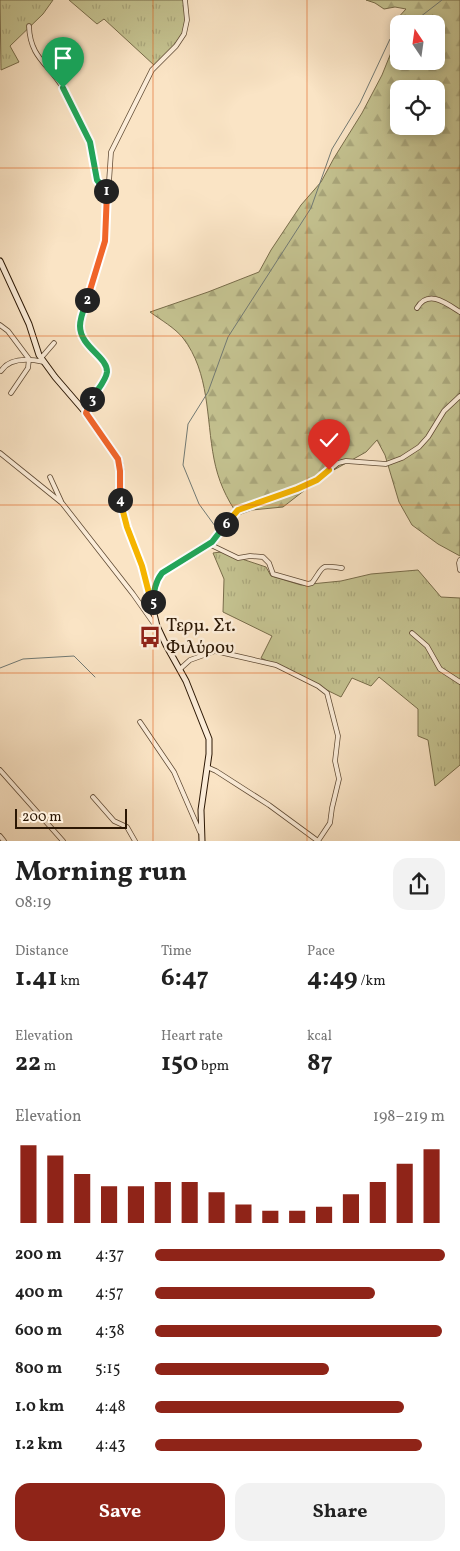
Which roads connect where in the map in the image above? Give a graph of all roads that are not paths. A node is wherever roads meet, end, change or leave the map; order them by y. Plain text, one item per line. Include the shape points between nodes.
1 (185, 0) edge
2 (29, 26) dead end
3 (107, 192) junction
4 (0, 261) edge
5 (418, 308) dead end
6 (460, 312) edge
7 (0, 325) edge
8 (54, 343) dead end
9 (29, 359) junction
10 (42, 360) junction
11 (1, 371) edge
12 (11, 393) dead end
13 (460, 396) edge
14 (86, 413) junction
15 (0, 453) edge
16 (50, 477) dead end
17 (62, 503) junction
18 (209, 544) junction
19 (460, 560) edge
20 (342, 568) dead end
21 (460, 570) edge
22 (152, 605) junction
23 (160, 632) junction
24 (412, 632) dead end
25 (180, 669) junction
26 (460, 682) edge
27 (140, 722) dead end
28 (207, 767) junction
29 (0, 770) edge
30 (93, 797) dead end
31 (201, 834) junction
32 (0, 836) edge
33 (4, 841) edge
34 (63, 841) edge
35 (136, 841) edge
36 (202, 841) edge
37 (318, 841) edge

1 - 3 street via 188,20 184,34 152,70 113,146
2 - 3 street via 36,55 63,88 90,142 97,180
3 - 14 street via 103,249 80,325 85,342 104,363 107,373
4 - 10 street via 24,311
5 - 6 street via 426,298 430,298
7 - 9 street
8 - 10 street
9 - 10 street
9 - 11 street via 6,365
9 - 12 street via 28,368
10 - 14 street
13 - 18 street via 444,411 428,438 409,454 386,464 338,463 317,480 238,510 220,535
14 - 22 street via 118,459 121,505
15 - 17 street
16 - 17 street
17 - 23 street
18 - 20 street via 235,557 263,557 273,574 308,584 325,566
18 - 22 street via 162,573 157,579
19 - 21 street
22 - 23 street
23 - 25 street
24 - 26 street via 427,646 440,669
25 - 28 street via 208,736
25 - 37 street via 190,660 215,651 276,665 327,693 338,736 335,761 339,780 330,823
27 - 31 street via 174,772
28 - 31 street
28 - 37 street via 269,805
29 - 34 street
30 - 35 street via 114,820 127,827
31 - 36 street
32 - 33 street

